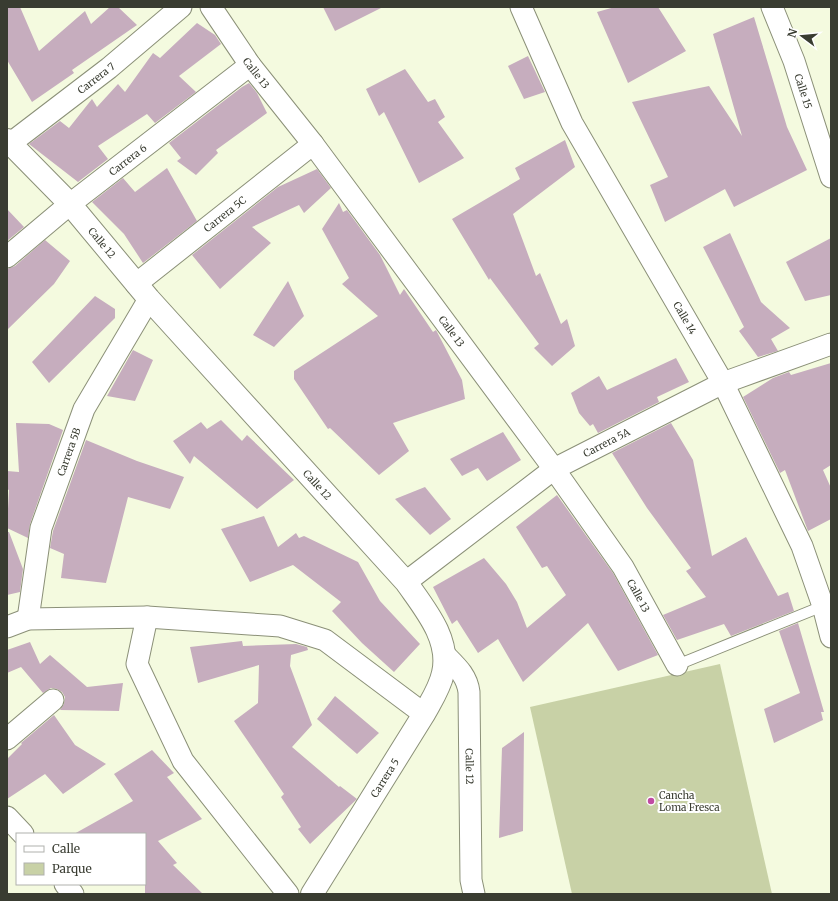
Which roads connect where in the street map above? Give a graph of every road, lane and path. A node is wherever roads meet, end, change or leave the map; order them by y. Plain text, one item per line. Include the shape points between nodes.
1 (181, 7) edge
2 (211, 7) edge
3 (521, 7) edge
4 (772, 7) edge
5 (250, 65) junction
6 (8, 143) edge
7 (313, 144) junction
8 (831, 177) edge
9 (70, 204) junction
10 (7, 257) edge
11 (143, 292) junction
12 (831, 344) edge
13 (723, 383) junction
14 (554, 468) junction
15 (406, 582) junction
16 (823, 606) junction
17 (148, 617) junction
18 (28, 619) junction
19 (7, 627) edge
20 (831, 637) edge
21 (446, 656) junction
22 (677, 665) joint
23 (53, 700) dead end
24 (424, 714) junction
25 (7, 739) edge
26 (7, 817) edge
27 (22, 833) edge
28 (65, 885) edge
29 (73, 894) edge
30 (288, 894) edge
31 (312, 894) edge
32 (474, 894) edge

1 - 6 street, Carrera 7 via 109,68
2 - 5 street, Calle 13
3 - 13 street, Calle 14 via 572,123
4 - 8 street, Calle 15 via 794,61
5 - 7 street, Calle 13
5 - 9 street, Carrera 6
6 - 9 street, Calle 12
7 - 11 street, Carrera 5C
7 - 14 street, Calle 13
9 - 10 street, Carrera 6
9 - 11 street, Calle 12
11 - 15 street, Calle 12
11 - 18 street, Carrera 5B via 84,409 41,528
12 - 13 street, Carrera 5A
13 - 14 street, Carrera 5A
13 - 16 street, Calle 14 via 802,546
14 - 15 street, Carrera 5A
14 - 22 street, Calle 13 via 623,567
15 - 21 street, Calle 12 via 429,615 440,636
16 - 20 street, Calle 14
16 - 22 lane
17 - 18 street
17 - 24 street via 280,626 325,640
17 - 30 street via 137,664 183,761
18 - 19 street
21 - 24 street, Carrera 5 via 444,673
21 - 32 street, Calle 12 via 468,682 471,880
23 - 25 street
24 - 31 street, Carrera 5
26 - 27 street
28 - 29 street

